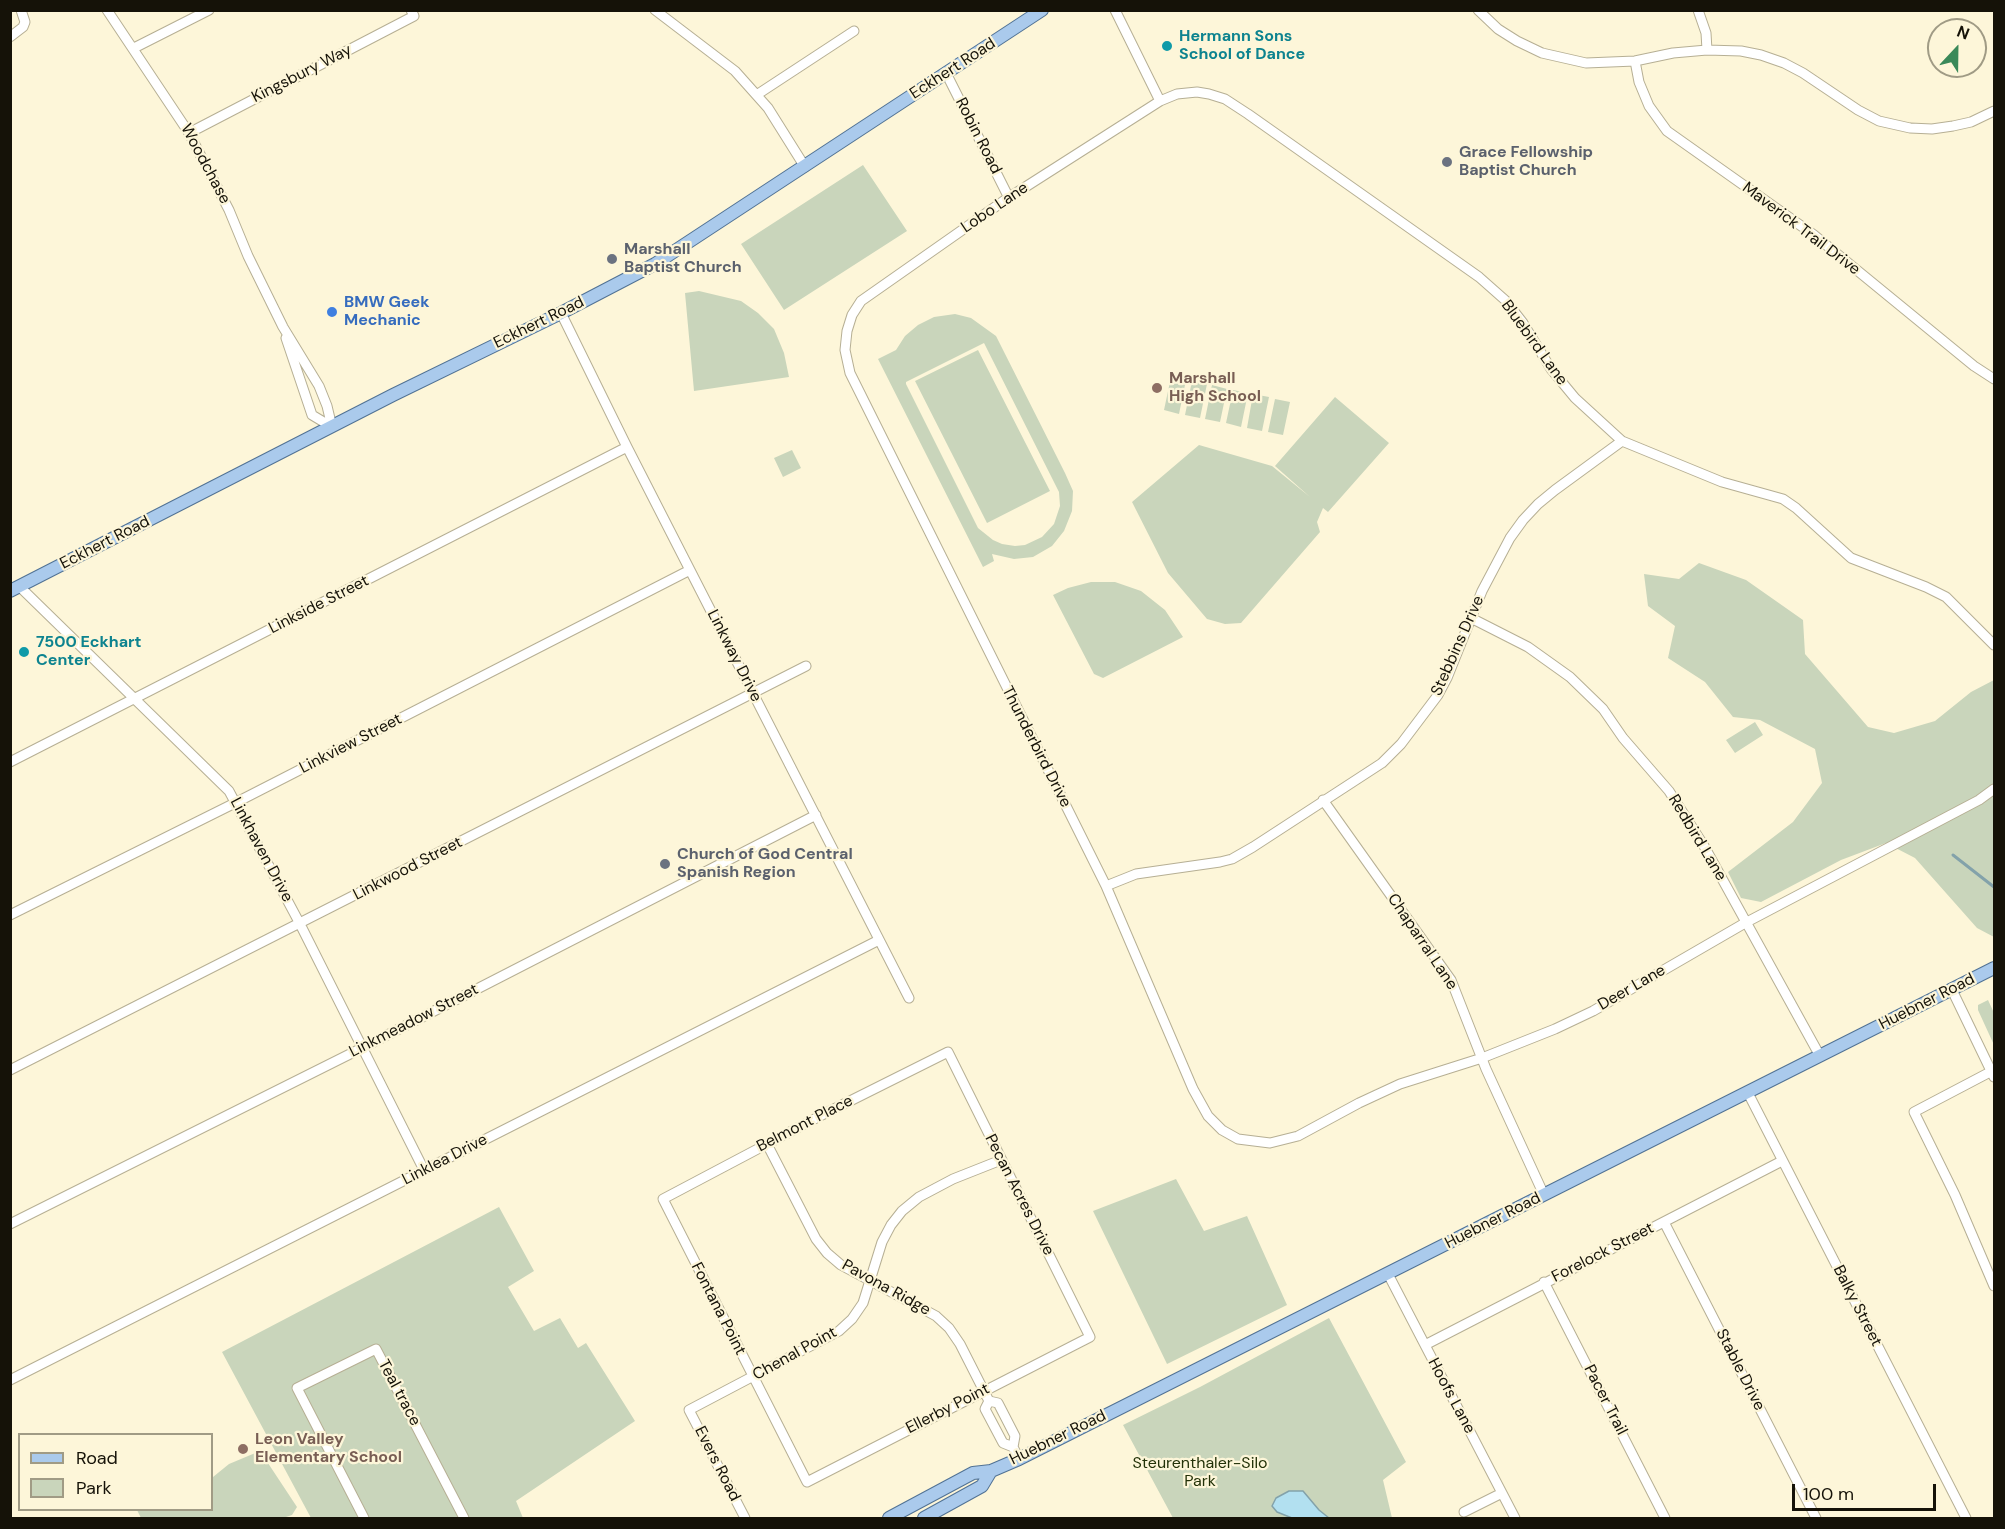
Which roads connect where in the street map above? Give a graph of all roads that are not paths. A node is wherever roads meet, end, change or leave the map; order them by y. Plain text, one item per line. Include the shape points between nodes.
1 (21, 10) edge
2 (108, 10) edge
3 (208, 10) edge
4 (655, 10) edge
5 (675, 10) edge
6 (1042, 10) edge
7 (1115, 10) edge
8 (1478, 10) edge
9 (1698, 10) edge
10 (413, 13) edge
11 (669, 20) junction
12 (854, 31) dead end
13 (10, 37) edge
14 (134, 48) junction
15 (1707, 50) junction
16 (1635, 61) junction
17 (946, 74) junction
18 (758, 94) junction
19 (1160, 101) junction
20 (1995, 111) edge
21 (189, 133) junction
22 (805, 167) junction
23 (1009, 198) junction
24 (561, 313) junction
25 (283, 327) junction
26 (848, 331) joint
27 (1995, 379) edge
28 (332, 427) junction
29 (1622, 441) junction
30 (627, 447) junction
31 (690, 570) junction
32 (15, 589) edge
33 (1471, 618) junction
34 (1995, 645) edge
35 (806, 666) dead end
36 (753, 693) junction
37 (135, 699) junction
38 (10, 762) edge
39 (1995, 789) edge
40 (1323, 800) junction
41 (235, 803) junction
42 (816, 815) junction
43 (1106, 886) junction
44 (10, 915) edge
45 (1745, 922) junction
46 (300, 924) junction
47 (879, 940) junction
48 (1995, 968) edge
49 (1952, 990) junction
50 (909, 998) dead end
51 (362, 1048) junction
52 (948, 1052) joint
53 (1820, 1056) junction
54 (1482, 1058) junction
55 (10, 1070) edge
56 (1993, 1074) edge
57 (1748, 1093) junction
58 (1252, 1142) joint
59 (767, 1144) junction
60 (1001, 1160) junction
61 (1782, 1161) junction
62 (424, 1170) junction
63 (1544, 1195) junction
64 (663, 1199) joint
65 (1664, 1222) junction
66 (10, 1224) edge
67 (1388, 1274) junction
68 (871, 1280) junction
69 (1544, 1282) junction
70 (1995, 1286) edge
71 (1090, 1337) joint
72 (1425, 1345) junction
73 (753, 1378) junction
74 (10, 1380) edge
75 (984, 1390) junction
76 (989, 1401) junction
77 (689, 1410) joint
78 (1016, 1453) junction
79 (990, 1471) junction
80 (807, 1482) joint
81 (1502, 1493) junction
82 (1464, 1512) dead end
83 (364, 1518) edge
84 (464, 1518) edge
85 (745, 1518) edge
86 (889, 1518) edge
87 (924, 1518) edge
88 (1515, 1518) edge
89 (1665, 1518) edge
90 (1816, 1518) edge
91 (1966, 1518) edge

1 - 13 street via 23,27
2 - 14 street, Woodchase
3 - 14 street
4 - 11 street
5 - 11 street
6 - 17 main road, Eckhert Road
7 - 19 street
8 - 16 street via 1517,42 1542,53 1586,63
9 - 15 street
10 - 21 street, Kingsbury Way
11 - 18 street via 724,61
12 - 18 street
14 - 21 street, Woodchase
15 - 16 street
15 - 20 street via 1741,51 1784,63 1858,110 1892,124 1932,129 1971,122
16 - 27 street, Maverick Trail Drive via 1648,106 1667,131 1814,235
17 - 22 main road, Eckhert Road
17 - 23 street, Robin Road
18 - 22 street
19 - 23 street, Lobo Lane
19 - 29 street, Bluebird Lane via 1197,92 1224,99 1479,277 1505,300 1575,398
21 - 25 street, Woodchase
22 - 24 main road, Eckhert Road via 655,264
23 - 26 street, Lobo Lane via 861,301
24 - 28 main road, Eckhert Road
24 - 30 street, Linkway Drive
25 - 28 street, Woodchase via 319,386
25 - 28 street, Woodchase via 312,415
26 - 43 street, Thunderbird Drive via 845,350 850,373
28 - 32 main road, Eckhert Road
29 - 33 street, Stebbins Drive via 1555,490 1523,520
29 - 34 street, Bluebird Lane via 1722,482 1783,499 1851,558 1946,597
30 - 31 street, Linkway Drive
30 - 37 street, Linkside Street
31 - 36 street, Linkway Drive
31 - 41 street, Linkview Street
32 - 37 street, Linkhaven Drive
33 - 40 street, Stebbins Drive via 1438,695 1401,744 1371,771
33 - 45 street, Redbird Lane via 1528,647 1570,676 1603,710 1687,817
35 - 36 street, Linkwood Street
36 - 42 street, Linkway Drive
36 - 46 street, Linkwood Street
37 - 38 street, Linkside Street
37 - 41 street, Linkhaven Drive via 229,791
39 - 45 street, Deer Lane
40 - 43 street, Stebbins Drive via 1232,858 1136,874
40 - 54 street, Chaparral Lane via 1451,980
41 - 44 street, Linkview Street
41 - 46 street, Linkhaven Drive
42 - 47 street, Linkway Drive
42 - 51 street, Linkmeadow Street
43 - 58 street, Thunderbird Drive via 1208,1116 1222,1130
45 - 53 street, Redbird Lane
45 - 54 street, Deer Lane via 1593,1011
46 - 51 street, Linkhaven Drive
46 - 55 street, Linkwood Street
47 - 50 street, Linkway Drive
47 - 62 street, Linklea Drive
48 - 49 main road, Huebner Road
49 - 53 main road, Huebner Road
49 - 56 street
51 - 62 street, Linkhaven Drive
51 - 66 street, Linkmeadow Street
52 - 59 street, Belmont Place
52 - 60 street, Pecan Acres Drive
53 - 57 main road, Huebner Road
54 - 58 street, Deer Lane via 1400,1084 1298,1136 1270,1143
54 - 63 street, Chaparral Lane
56 - 70 street via 1914,1112
57 - 61 street, Balky Street
57 - 63 main road, Huebner Road
59 - 64 street, Belmont Place
59 - 68 street, Pavona Ridge via 816,1239 834,1259
60 - 68 street, Chenal Point via 944,1184 902,1211 886,1233
60 - 71 street, Pecan Acres Drive
61 - 65 street, Forelock Street
61 - 91 street, Balky Street
62 - 74 street, Linklea Drive
63 - 67 main road, Huebner Road
64 - 73 street, Fontana Point
65 - 69 street, Forelock Street
65 - 90 street, Stable Drive
67 - 72 street, Hoofs Lane
67 - 78 main road, Huebner Road
68 - 73 street, Chenal Point via 858,1311 839,1331
68 - 75 street, Pavona Ridge via 936,1316 949,1328
69 - 72 street, Forelock Street
69 - 89 street, Pacer Trail
71 - 75 street, Ellerby Point
72 - 81 street, Hoofs Lane
73 - 77 street, Chenal Point
73 - 80 street, Fontana Point
75 - 76 street, Pavona Ridge
75 - 80 street, Ellerby Point
76 - 78 street, Pavona Ridge via 998,1403 1015,1436
76 - 78 street, Pavona Ridge via 985,1409 1003,1443
77 - 85 street, Evers Road
78 - 79 main road, Huebner Road
79 - 86 main road, Huebner Road via 973,1473
79 - 87 main road, Huebner Road via 982,1486
81 - 82 street
81 - 88 street, Hoofs Lane
83 - 84 street, Teal trace via 297,1388 376,1349

